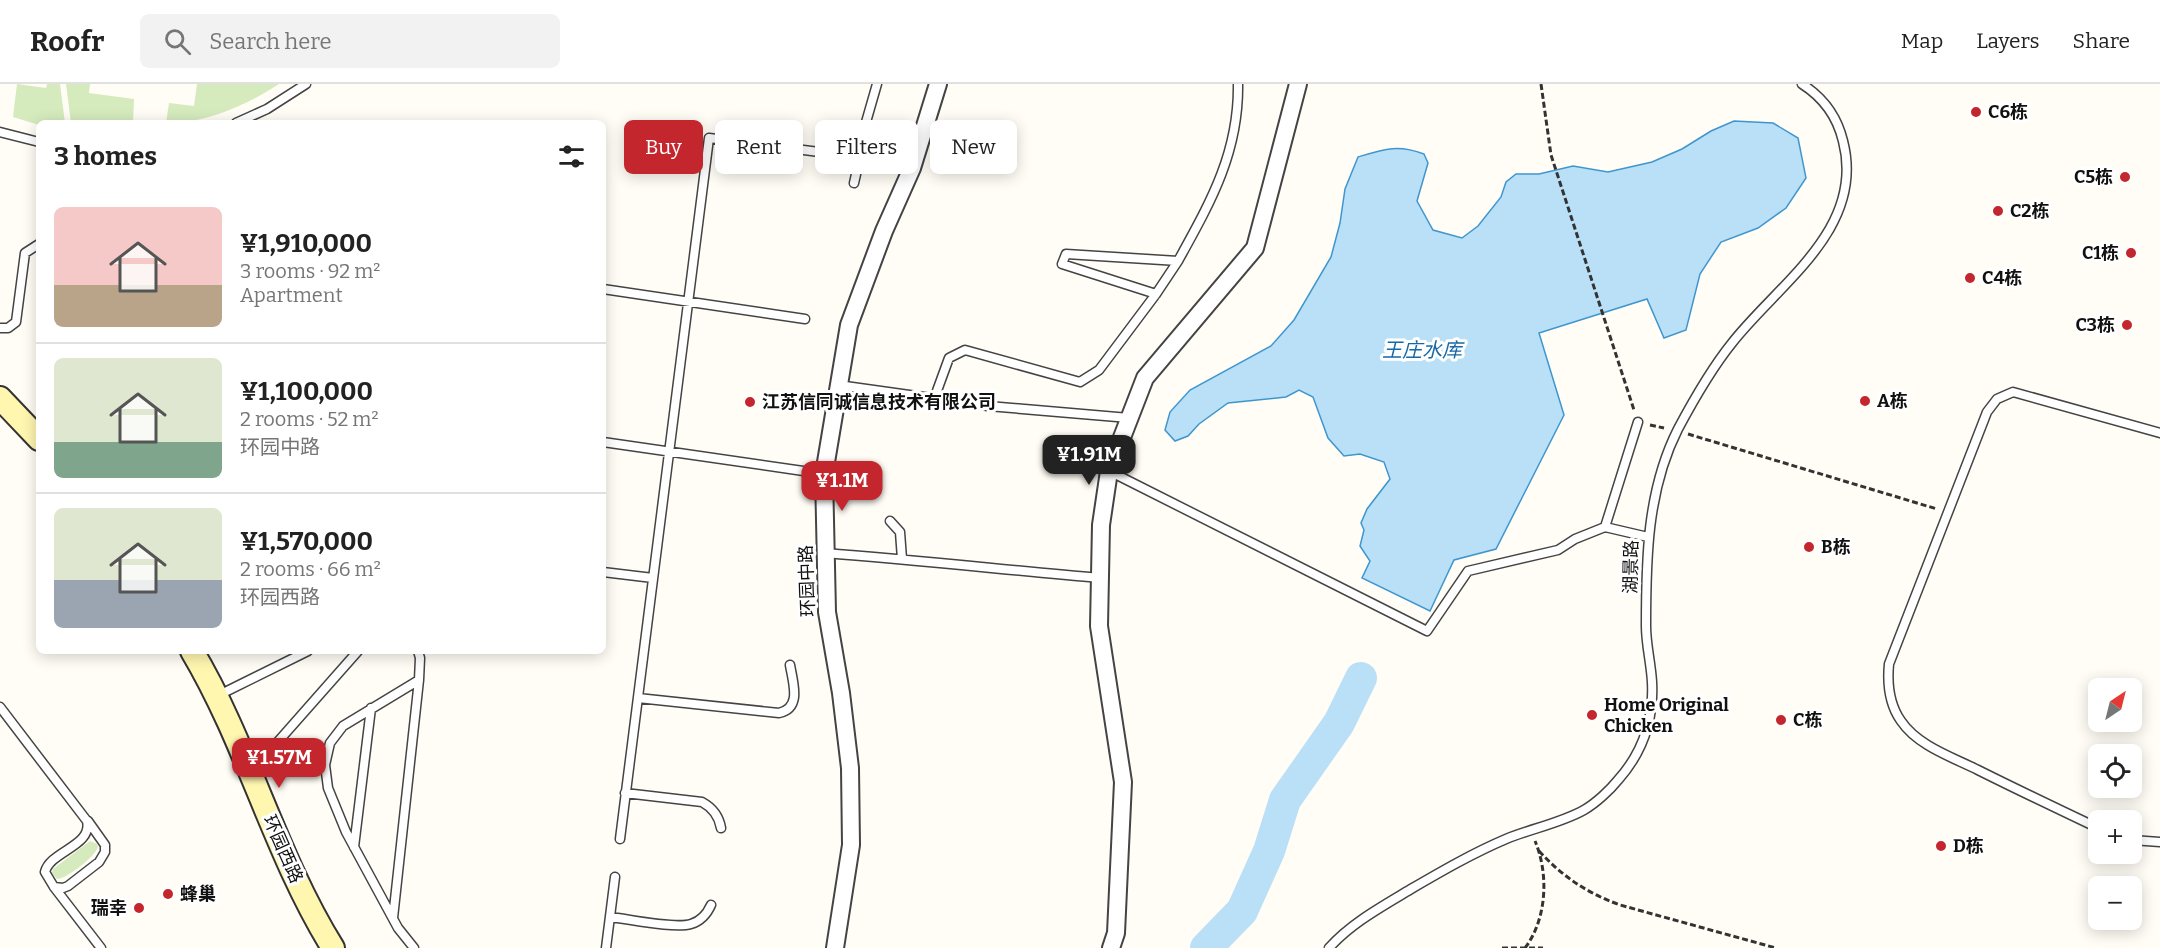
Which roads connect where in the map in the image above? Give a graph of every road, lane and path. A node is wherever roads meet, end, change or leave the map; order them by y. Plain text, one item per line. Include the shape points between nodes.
1 (306, 84) edge
2 (876, 84) edge
3 (938, 84) edge
4 (1238, 84) edge
5 (1298, 84) edge
6 (1541, 84) edge
7 (1802, 84) edge
8 (243, 120) edge
9 (866, 120) edge
10 (0, 132) edge
11 (36, 141) edge
12 (815, 151) edge
13 (856, 174) edge
14 (854, 183) dead end
15 (36, 246) edge
16 (1178, 261) junction
17 (606, 289) edge
18 (1156, 294) junction
19 (688, 301) junction
20 (805, 319) dead end
21 (0, 328) edge
22 (837, 385) junction
23 (0, 398) edge
24 (934, 399) junction
25 (1129, 418) junction
26 (1638, 422) junction
27 (1677, 431) junction
28 (2160, 433) edge
29 (36, 436) edge
30 (606, 442) edge
31 (669, 452) junction
32 (1109, 471) junction
33 (824, 474) junction
34 (1948, 511) junction
35 (890, 521) dead end
36 (1605, 527) junction
37 (1648, 537) junction
38 (825, 553) junction
39 (902, 559) junction
40 (606, 572) edge
41 (653, 578) junction
42 (1100, 578) junction
43 (194, 654) edge
44 (302, 654) edge
45 (355, 654) edge
46 (419, 654) edge
47 (790, 665) dead end
48 (419, 680) junction
49 (216, 697) junction
50 (638, 698) junction
51 (0, 707) edge
52 (371, 708) junction
53 (250, 773) junction
54 (626, 793) junction
55 (84, 816) junction
56 (2088, 823) edge
57 (721, 828) dead end
58 (1531, 830) junction
59 (620, 839) dead end
60 (2142, 841) edge
61 (2160, 842) edge
62 (354, 847) junction
63 (1539, 851) junction
64 (615, 877) dead end
65 (54, 887) junction
66 (711, 905) dead end
67 (610, 917) junction
68 (393, 919) junction
69 (1763, 946) edge
70 (1525, 947) edge
71 (101, 948) edge
72 (333, 948) edge
73 (414, 948) edge
74 (606, 948) edge
75 (835, 948) edge
76 (1111, 948) edge
77 (1329, 948) edge
78 (1502, 948) edge
79 (1543, 948) edge
80 (1776, 948) edge

1 - 8 lane
2 - 9 lane
3 - 22 street, 环园中路 via 912,168 849,325
4 - 16 lane via 1238,106 1227,161
5 - 25 street via 1255,248 1145,378
6 - 26 path via 1551,155
7 - 27 lane, 湖景路 via 1826,104 1839,125 1848,173 1842,202 1818,249 1732,342
10 - 11 lane
12 - 19 lane via 709,138
13 - 14 lane
15 - 21 lane via 25,253 16,322
16 - 18 lane
16 - 18 lane via 1066,254 1062,264
17 - 19 lane
18 - 24 lane via 1099,370 1080,382 965,350 949,358
19 - 20 lane
19 - 31 lane
22 - 24 lane
22 - 33 street, 环园中路
23 - 29 street
24 - 25 lane
25 - 32 street
26 - 27 path
26 - 36 lane
27 - 34 path
27 - 37 lane, 湖景路 via 1658,478
28 - 34 lane via 2039,398 2013,392 2004,394 1987,412
30 - 31 lane
31 - 33 lane
31 - 41 lane
32 - 36 lane via 1427,631 1468,571 1558,550
32 - 42 street via 1101,525
33 - 38 street, 环园中路
34 - 56 lane via 1892,653 1888,688 1895,712 1908,731 1927,745
35 - 39 lane via 900,532
36 - 37 lane
37 - 58 lane, 湖景路 via 1646,630 1652,682 1651,717 1641,748 1618,780 1586,809
38 - 39 lane
38 - 75 street, 环园中路 via 827,612 850,768 851,845
39 - 42 lane
40 - 41 lane
41 - 50 lane
42 - 76 street via 1099,626 1123,782 1116,933
43 - 49 street, 环园西路
44 - 49 lane
45 - 53 lane
46 - 48 lane
47 - 50 lane via 794,702 788,710 778,713
48 - 52 lane
48 - 68 lane
49 - 53 street, 环园西路
50 - 54 lane
51 - 55 lane
52 - 62 lane
52 - 62 lane via 351,719 336,734 325,765 333,801
53 - 72 street, 环园西路 via 316,922
54 - 57 lane via 702,802 717,815
54 - 59 lane
55 - 65 lane via 88,826 85,835 46,868 46,877
55 - 65 lane via 105,845 103,857 68,886
58 - 63 path
58 - 77 lane, 湖景路 via 1449,867 1366,917
60 - 61 lane
62 - 68 lane
63 - 69 path via 1566,878 1600,898
63 - 70 path via 1543,868 1542,908
64 - 67 lane
65 - 71 lane
66 - 67 lane via 704,917 681,926
67 - 74 lane
68 - 73 lane
69 - 80 path
70 - 78 path
70 - 79 path

